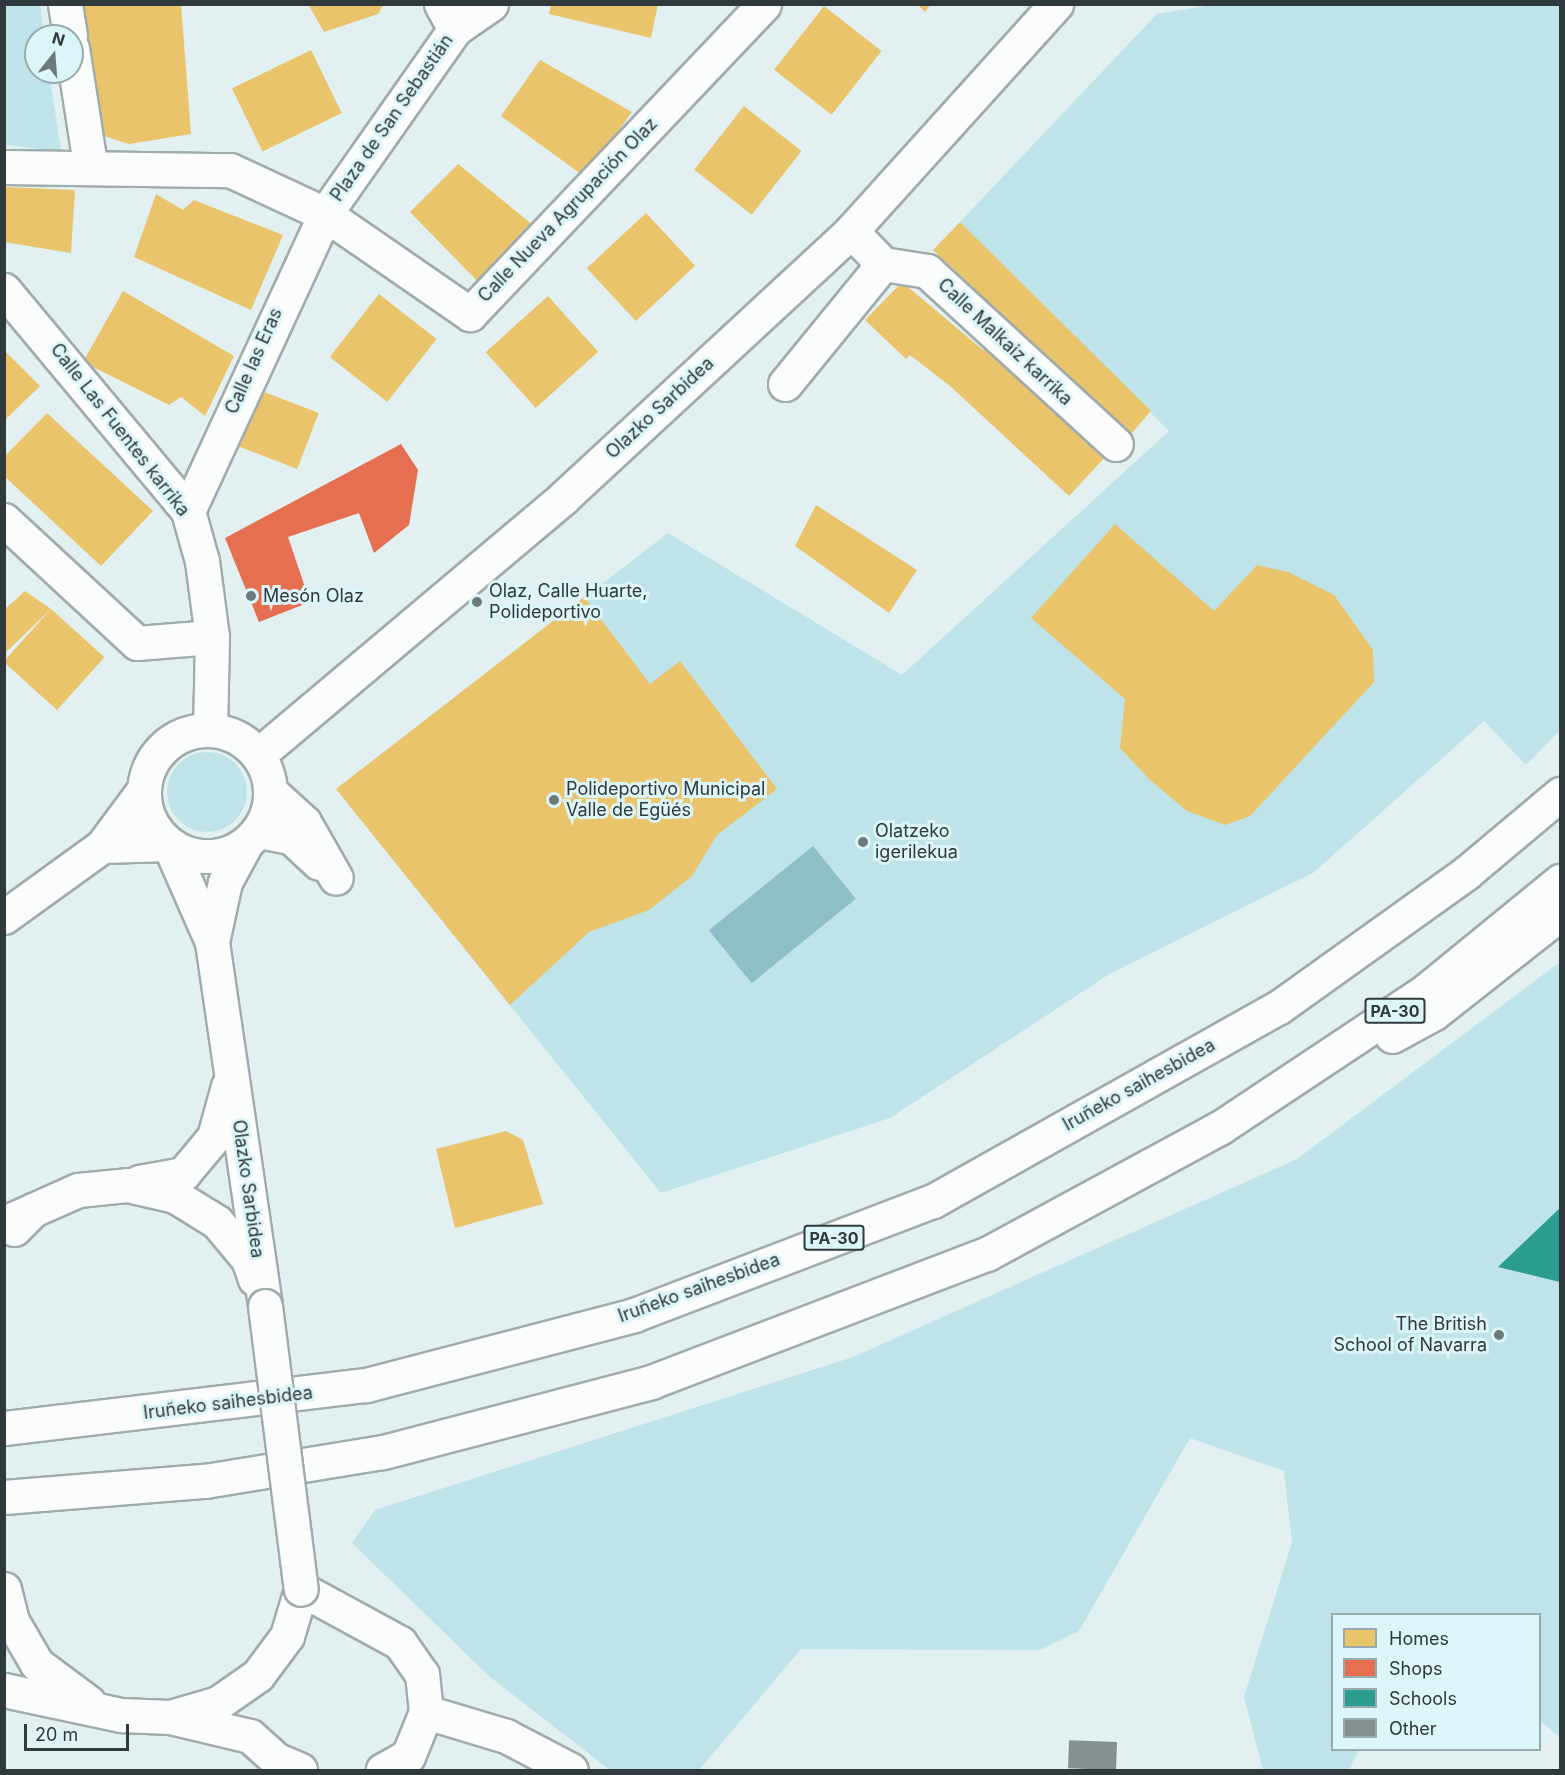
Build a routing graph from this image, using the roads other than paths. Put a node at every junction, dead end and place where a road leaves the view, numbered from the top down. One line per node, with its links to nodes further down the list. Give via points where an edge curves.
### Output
1 (65, 4): 7 (main road)
2 (491, 4): 6 (main road)
3 (764, 4): 12 (main road, Calle Nueva Agrupación Olaz, via 470,314)
4 (1056, 4): 8 (main road, Olazko Sarbidea)
5 (1076, 4): 8 (main road, Olazko Sarbidea)
6 (448, 17): 12 (main road, Plaza de San Sebastián)
7 (68, 24)
8 (1033, 33): 13 (main road, Olazko Sarbidea)
9 (78, 84): 10 (main road)
10 (90, 164): 11 (main road, Plaza de San Sebastián); 12 (main road, Plaza de San Sebastián, via 230,170)
11 (4, 167)
12 (325, 214): 18 (main road, Calle las Eras)
13 (851, 231): 14 (main road); 22 (main road, Olazko Sarbidea, via 563,498)
14 (883, 264): 16 (main road); 17 (main road, Calle Malkaiz karrika, via 927,271)
15 (4, 290): 18 (main road, Calle Las Fuentes karrika)
16 (785, 384)
17 (1116, 444)
18 (188, 511): 20 (main road, Calle Las Fuentes karrika, via 202,561)
19 (4, 520): 20 (main road, via 137,643)
20 (212, 637): 21 (main road, Calle Las Fuentes karrika)
21 (210, 729): 22 (main road, via 244,741); 23 (main road, via 190,732 157,754)
22 (258, 755): 24 (main road)
23 (144, 791): 27 (main road, via 155,830); 28 (main road)
24 (272, 793): 26 (main road); 26 (main road, via 304,822 336,878 291,837)
25 (1560, 794): 40 (main road, Iruñeko saihesbidea / PA-30, via 1466,873 1279,1007 933,1201 634,1315 366,1385)
26 (252, 838): 27 (main road, via 207,857); 32 (main road, Olazko Sarbidea, via 225,882)
27 (169, 844): 28 (main road); 32 (main road, Olazko Sarbidea)
28 (102, 846): 31 (main road)
29 (1560, 881): 34 (main road, PA-30, via 1424,992)
30 (1560, 914): 34 (main road, via 1434,1013)
31 (4, 916)
32 (212, 942): 33 (main road, Olazko Sarbidea)
33 (231, 1073): 35 (main road, Olazko Sarbidea, via 214,1137 183,1174); 38 (main road, Olazko Sarbidea)
34 (1221, 1127): 39 (main road, PA-30, via 987,1254)
35 (127, 1185): 36 (main road, via 78,1190); 38 (main road, via 175,1196 217,1222 248,1259)
36 (19, 1217): 37 (main road)
37 (4, 1238)
38 (265, 1306): 44 (main road, bridge)
39 (631, 1387): 41 (main road, PA-30, via 382,1452 205,1481); 42 (main road, via 463,1447 372,1468 179,1504)
40 (4, 1428)
41 (4, 1497)
42 (4, 1519)
43 (4, 1589): 47 (main road, via 12,1621 37,1664 74,1696)
44 (301, 1589): 46 (main road, via 400,1643 422,1674); 48 (main road, via 287,1636 258,1676 218,1703)
45 (4, 1690): 47 (main road)
46 (426, 1712): 50 (main road, via 408,1756); 51 (main road, via 506,1736)
47 (121, 1715): 48 (main road)
48 (170, 1717): 49 (main road, via 250,1736 278,1760)
49 (300, 1770)
50 (383, 1770)
51 (572, 1770)

